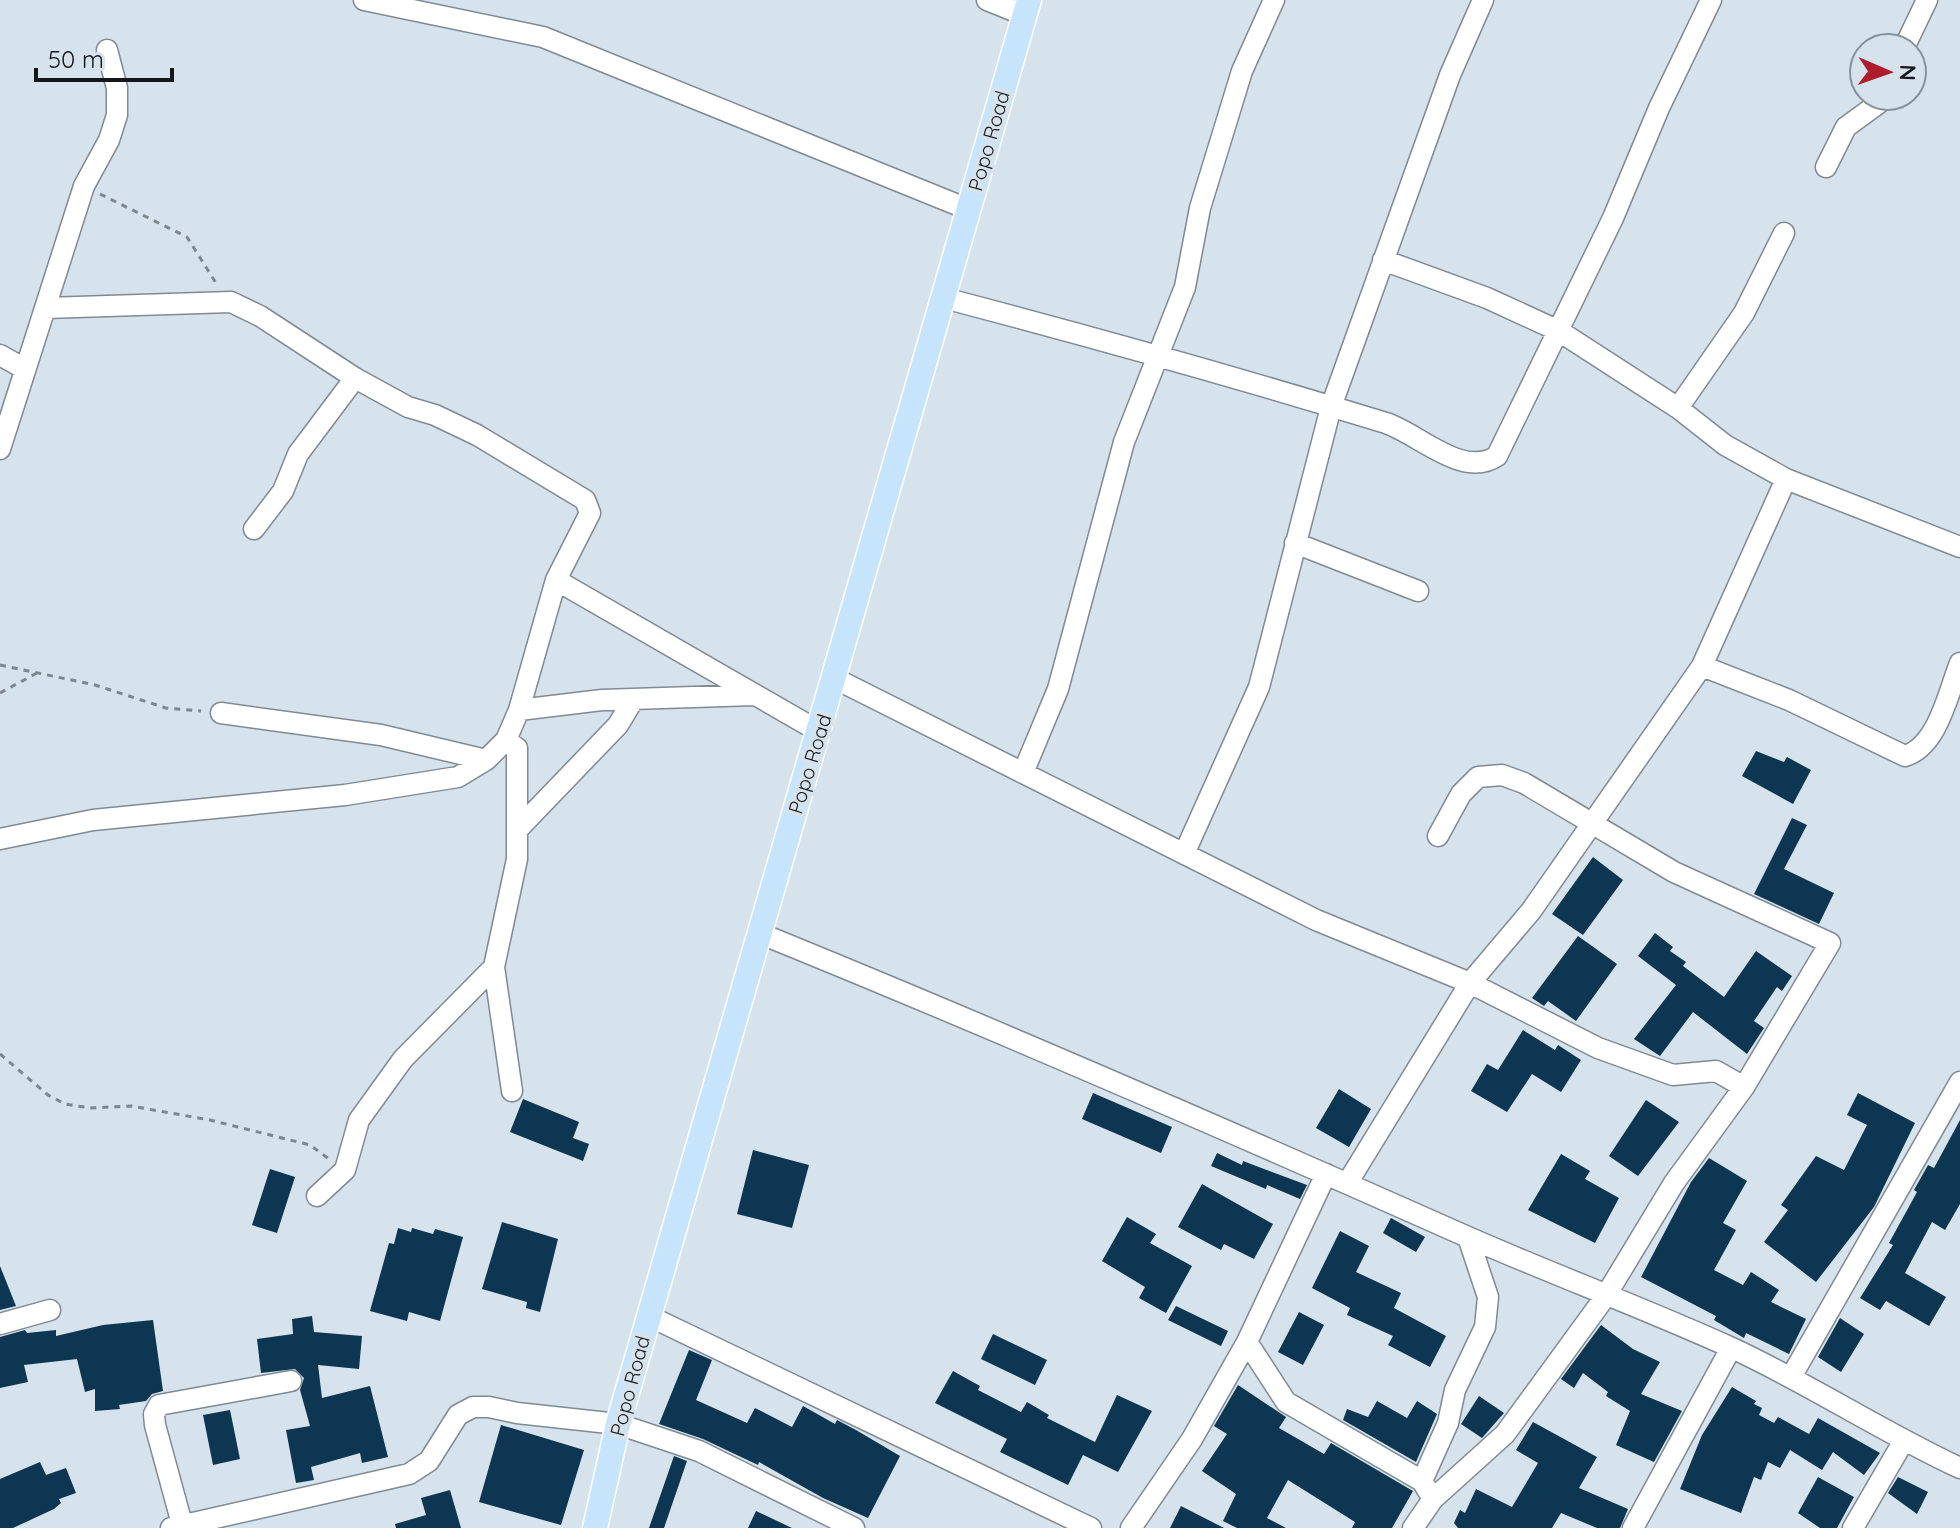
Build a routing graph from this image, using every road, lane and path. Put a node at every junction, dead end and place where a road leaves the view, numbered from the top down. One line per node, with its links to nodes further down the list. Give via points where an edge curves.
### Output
1 (364, 0): 13 (street, via 543,37)
2 (987, 0): 7 (street)
3 (1274, 0): 20 (street, via 1242,71 1200,208 1185,287)
4 (1483, 0): 15 (street)
5 (1711, 0): 19 (street)
6 (1927, 0): 8 (street)
7 (1026, 8): 13 (main road, Popo Road)
8 (1912, 32)
9 (107, 50): 12 (street, via 117,88 117,115)
10 (1867, 112): 11 (street, via 1846,127)
11 (1826, 167)
12 (84, 186): 17 (path, via 187,237); 18 (street)
13 (970, 210): 16 (main road, Popo Road)
14 (1784, 233): 25 (street, via 1744,313)
15 (1383, 260): 19 (street); 24 (street)
16 (944, 298): 20 (street); 37 (main road, Popo Road)
17 (231, 302): 18 (street); 23 (street)
18 (46, 308): 22 (street)
19 (1559, 331): 24 (street, via 1497,456 1486,463 1456,459 1391,425); 25 (street)
20 (1158, 354): 24 (street); 46 (street, via 1124,442 1058,689)
21 (0, 355): 22 (street)
22 (23, 368): 26 (street)
23 (355, 378): 28 (street, via 298,454 283,491); 31 (street, via 477,435 585,500 590,513)
24 (1331, 407): 29 (street)
25 (1678, 408): 27 (street, via 1725,445)
26 (0, 449)
27 (1786, 479): 30 (street); 35 (street)
28 (254, 529)
29 (1295, 543): 32 (street); 51 (street, via 1259,687)
30 (1960, 547)
31 (556, 580): 39 (street); 41 (street)
32 (1418, 591)
33 (1960, 663): 35 (street, via 1929,739 1905,756 1789,700)
34 (0, 665): 36 (path)
35 (1702, 666): 47 (street)
36 (37, 673): 38 (path); 42 (path, via 166,708)
37 (836, 679): 43 (main road, Popo Road); 46 (street)
38 (0, 693)
39 (756, 695): 40 (street); 43 (street)
40 (633, 700): 41 (street); 48 (street, via 618,725)
41 (519, 710): 44 (street)
42 (221, 713): 45 (street, via 381,735)
43 (820, 732): 52 (main road, Popo Road)
44 (506, 740): 45 (street); 48 (street, via 517,748)
45 (486, 760): 50 (street, via 458,777 345,795 93,820)
46 (1023, 773): 51 (street)
47 (1592, 822): 49 (street, via 1524,783 1502,775 1478,777 1461,794); 54 (street, via 1531,911); 57 (street, via 1674,872 1830,943)
48 (519, 828): 53 (street)
49 (1438, 836)
50 (0, 839)
51 (1184, 854): 54 (street, via 1316,920)
52 (759, 933): 60 (street); 66 (main road, Popo Road)
53 (494, 967): 58 (street); 59 (street, via 403,1059 359,1120)
54 (1470, 983): 57 (street, via 1636,1063 1673,1075 1716,1071); 61 (street)
55 (0, 1054): 59 (path, via 65,1104 131,1106 274,1134 310,1145)
56 (1960, 1082): 70 (street)
57 (1744, 1087): 64 (street, via 1674,1183)
58 (512, 1091)
59 (345, 1170): 62 (street)
60 (1326, 1174): 61 (street); 68 (street)
61 (1348, 1182): 63 (street)
62 (317, 1196)
63 (1468, 1237): 64 (street); 75 (street, via 1488,1297 1485,1327)
64 (1605, 1297): 69 (street); 76 (street, via 1505,1434)
65 (50, 1310): 67 (street)
66 (649, 1316): 72 (main road, Popo Road); 80 (street)
67 (0, 1324)
68 (1247, 1342): 75 (street, via 1286,1402); 81 (street, via 1192,1439)
69 (1731, 1348): 70 (street); 83 (street)
70 (1791, 1377): 73 (street)
71 (291, 1381): 77 (street, via 159,1405 155,1425)
72 (618, 1424): 77 (street, via 473,1407 458,1415 429,1461 409,1474); 78 (main road, Popo Road); 79 (street, via 699,1451)
73 (1903, 1442): 74 (street); 84 (street)
74 (1960, 1468)
75 (1422, 1481): 76 (street)
76 (1433, 1499): 82 (street)
77 (176, 1526)
78 (595, 1528)
79 (854, 1528)
80 (1091, 1528)
81 (1131, 1528)
82 (1413, 1528)
83 (1633, 1528)
84 (1853, 1528)

